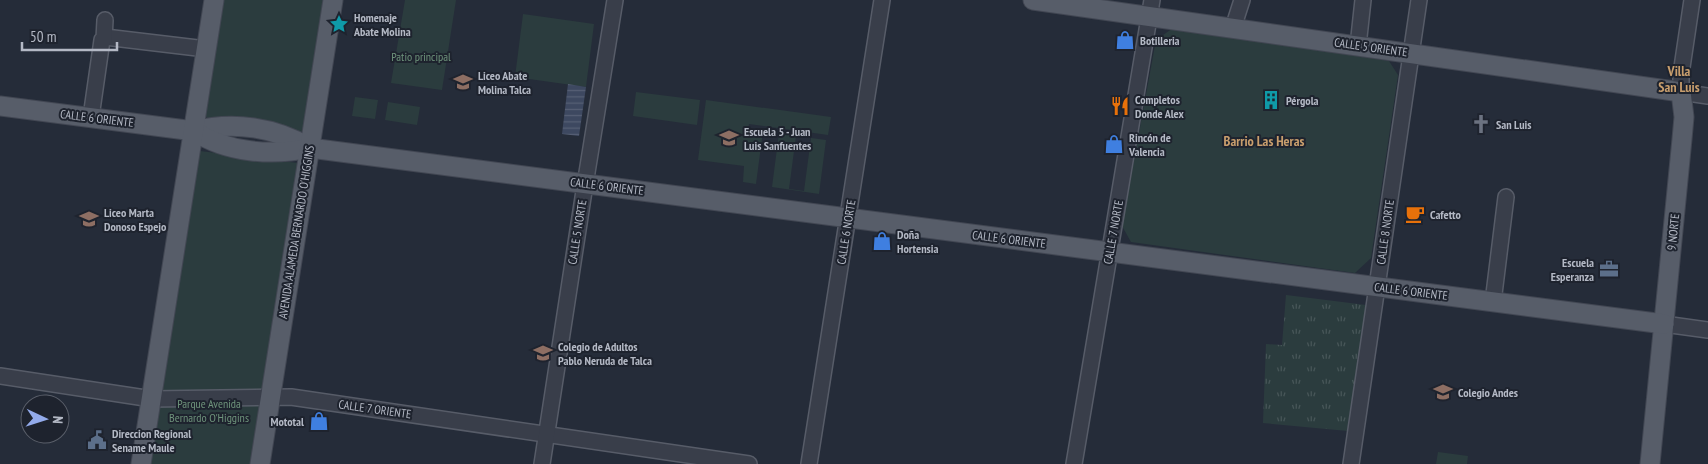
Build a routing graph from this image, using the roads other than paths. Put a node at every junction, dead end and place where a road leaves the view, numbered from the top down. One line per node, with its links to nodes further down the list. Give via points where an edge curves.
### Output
1 (214, 0): 15 (main road)
2 (333, 0): 22 (main road, AVENIDA ALAMEDA BERNARDO O'HIGGINS)
3 (615, 0): 23 (street, CALLE 5 NORTE)
4 (882, 0): 25 (street, CALLE 6 NORTE)
5 (1033, 0): 10 (main road, CALLE 5 ORIENTE)
6 (1242, 0): 12 (street)
7 (1363, 0): 14 (street)
8 (1419, 0): 16 (street, CALLE 8 NORTE)
9 (1692, 0): 17 (street, 9 NORTE, via 1681,74)
10 (1151, 8): 12 (main road, CALLE 5 ORIENTE); 26 (street, CALLE 7 NORTE)
11 (105, 20): 13 (street)
12 (1234, 28): 14 (main road, CALLE 5 ORIENTE)
13 (104, 39): 15 (street); 20 (street)
14 (1358, 46): 16 (main road, CALLE 5 ORIENTE)
15 (206, 48): 21 (main road)
16 (1411, 53): 17 (main road, CALLE 5 ORIENTE); 27 (street, CALLE 8 NORTE)
17 (1682, 92): 18 (street, CALLE 5 ORIENTE); 29 (main road, 9 NORTE, via 1684,117)
18 (1708, 96)
19 (0, 106): 20 (main road, CALLE 6 ORIENTE)
20 (91, 118): 21 (main road, CALLE 6 ORIENTE)
21 (194, 131): 22 (main road, CALLE 6 ORIENTE, via 250,127 272,131); 33 (main road)
22 (310, 148): 23 (main road, CALLE 6 ORIENTE); 32 (main road, AVENIDA ALAMEDA BERNARDO O'HIGGINS)
23 (585, 184): 25 (main road, CALLE 6 ORIENTE); 34 (street, CALLE 5 NORTE)
24 (1506, 197): 28 (street)
25 (848, 218): 26 (main road, CALLE 6 ORIENTE); 39 (street, CALLE 6 NORTE)
26 (1110, 252): 27 (main road, CALLE 6 ORIENTE); 40 (street, CALLE 7 NORTE)
27 (1378, 287): 28 (main road, CALLE 6 ORIENTE); 41 (street, CALLE 8 NORTE)
28 (1493, 302): 29 (main road, CALLE 6 ORIENTE)
29 (1664, 324): 30 (street, CALLE 6 ORIENTE); 42 (main road, 9 NORTE)
30 (1708, 330)
31 (0, 376): 33 (street, CALLE 7 ORIENTE)
32 (270, 397): 33 (street, CALLE 7 ORIENTE); 34 (street, CALLE 7 ORIENTE, via 290,397); 36 (main road, AVENIDA ALAMEDA BERNARDO O'HIGGINS)
33 (152, 399): 35 (main road)
34 (546, 435): 37 (street, CALLE 5 NORTE); 38 (street, CALLE 7 ORIENTE)
35 (142, 464)
36 (260, 464)
37 (542, 464)
38 (749, 464)
39 (809, 464)
40 (1074, 464)
41 (1351, 464)
42 (1650, 464)

